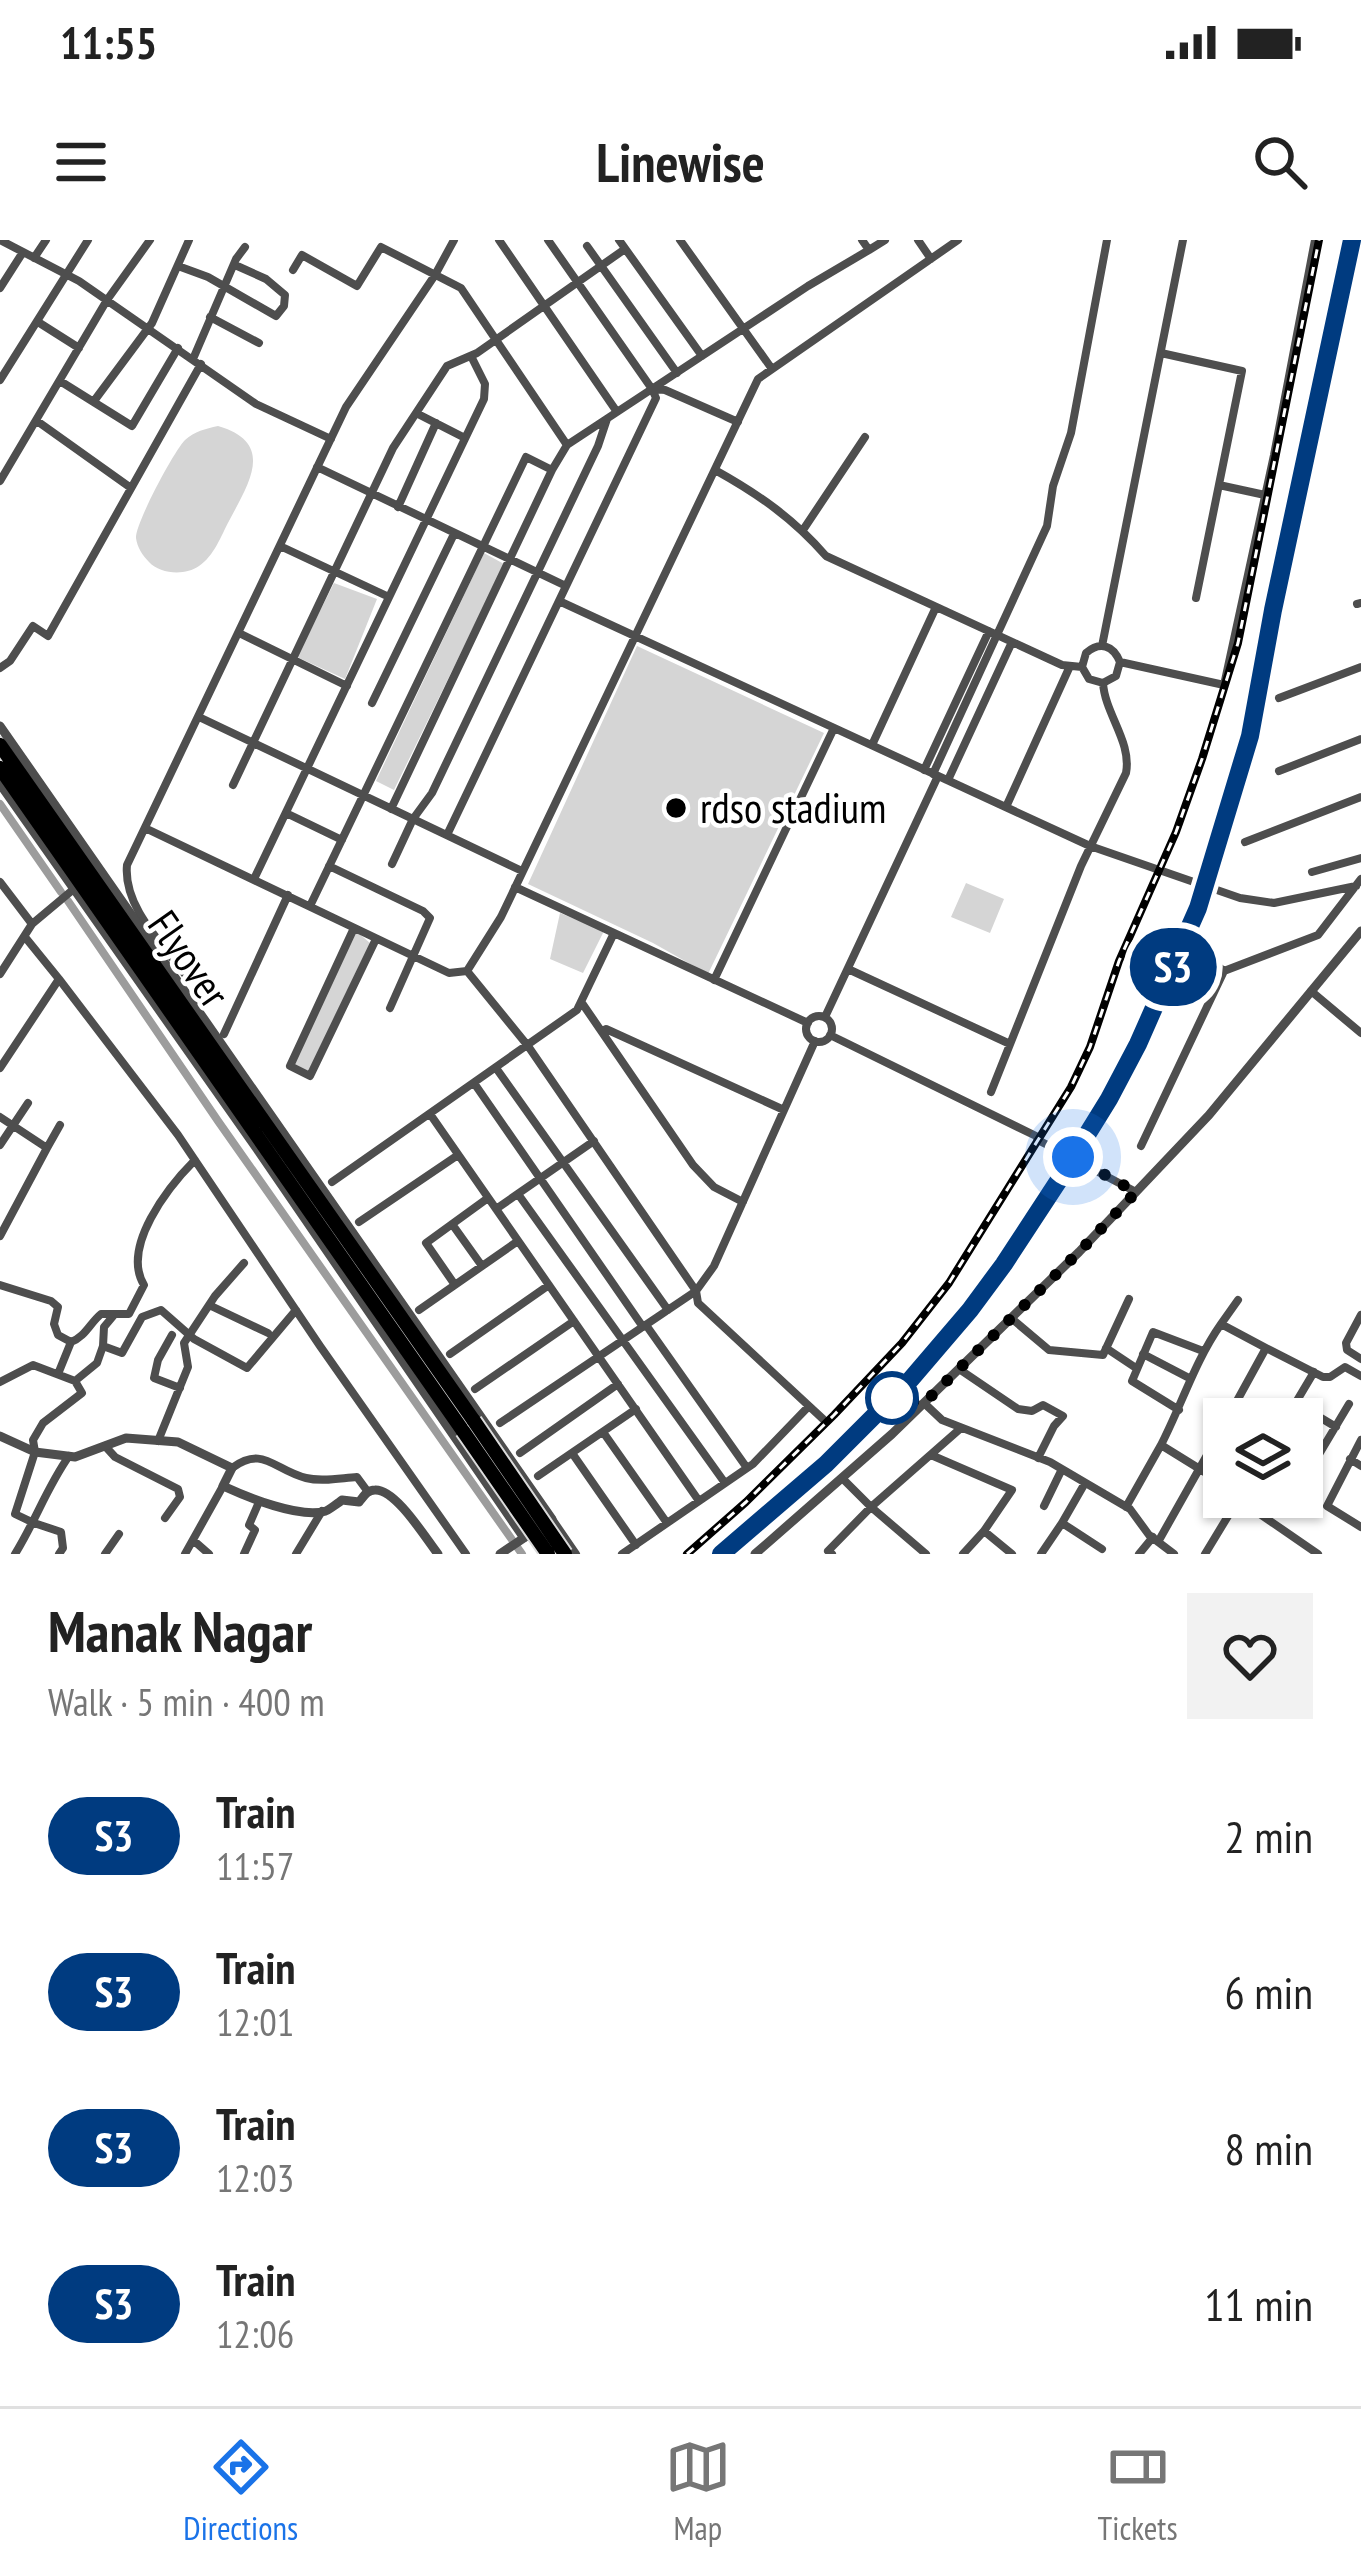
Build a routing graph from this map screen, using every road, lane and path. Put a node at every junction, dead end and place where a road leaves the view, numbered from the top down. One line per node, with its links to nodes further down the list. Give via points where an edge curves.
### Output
1 (0, 240): 21 (street)
2 (46, 240): 22 (street)
3 (88, 240): 28 (street)
4 (150, 240): 33 (street)
5 (190, 240): 25 (street)
6 (454, 240): 29 (street)
7 (499, 240): 34 (street)
8 (548, 240): 30 (street)
9 (680, 240): 38 (street)
10 (862, 240): 20 (street)
11 (885, 240): 20 (street)
12 (918, 240): 23 (street)
13 (958, 240): 23 (street)
14 (1107, 240): 86 (street, via 1047,526)
15 (1183, 240): 43 (street)
16 (1315, 240): 70 (street)
17 (622, 244): 26 (street); 45 (street)
18 (587, 245): 26 (street)
19 (245, 247): 24 (street)
20 (869, 250): 38 (street)
21 (23, 252): 22 (street); 32 (street)
22 (34, 258): 28 (street)
23 (931, 259): 47 (street)
24 (235, 265): 31 (street); 31 (street, via 276,287 284,306 276,316)
25 (178, 266): 31 (street); 37 (street)
26 (601, 266): 30 (street); 48 (street)
27 (293, 270): 29 (street, via 302,255 357,286 381,247)
28 (68, 275): 33 (street); 36 (street)
29 (435, 275): 39 (street, via 461,288); 61 (street)
30 (578, 282): 34 (street); 51 (street)
31 (223, 287): 35 (street)
32 (0, 288)
33 (107, 300): 37 (street); 41 (street)
34 (544, 306): 39 (street); 53 (street)
35 (210, 317): 40 (street); 46 (street)
36 (38, 322): 41 (street); 49 (street)
37 (147, 327): 42 (street); 52 (street)
38 (742, 329): 45 (street); 47 (street)
39 (495, 340): 44 (street); 62 (street)
40 (259, 343)
41 (79, 348): 50 (street)
42 (178, 348): 46 (street); 52 (street, via 132,426)
43 (1161, 353): 67 (street, via 1242,371); 89 (street)
44 (470, 356): 54 (street, via 447,366); 60 (street, via 485,384)
45 (702, 356): 48 (street)
46 (197, 362): 61 (street, via 256,404); 68 (street)
47 (772, 370): 57 (street, via 758,379)
48 (676, 373): 51 (street)
49 (0, 380)
50 (60, 381): 52 (street); 56 (street)
51 (652, 389): 53 (street); 57 (street); 80 (street, via 656,398)
52 (94, 401)
53 (617, 412): 55 (street)
54 (416, 413): 58 (street); 69 (street)
55 (607, 419): 62 (street); 79 (street)
56 (37, 422): 66 (street); 68 (street)
57 (738, 422): 65 (street)
58 (436, 423): 60 (street); 71 (street)
59 (865, 437): 73 (street)
60 (465, 438): 72 (street)
61 (331, 439): 63 (street)
62 (567, 445): 64 (street)
63 (317, 467): 69 (street); 75 (street)
64 (553, 470): 76 (street, via 526,457); 77 (street)
65 (715, 470): 73 (street); 87 (street)
66 (0, 481)
67 (1219, 485): 70 (street); 82 (street)
68 (131, 488): 95 (street, via 48,636 33,626)
69 (372, 494): 71 (street); 78 (street)
70 (1265, 495): 91 (street, via 1224,685)
71 (398, 507): 72 (street)
72 (426, 520): 74 (street); 81 (street)
73 (803, 530): 84 (street, via 826,556)
74 (454, 534): 76 (street); 99 (street)
75 (280, 545): 78 (street); 85 (street)
76 (483, 548): 77 (street); 114 (street)
77 (509, 561): 79 (street); 117 (street)
78 (335, 571): 81 (street); 90 (street)
79 (537, 573): 80 (street); 119 (street)
80 (566, 586): 83 (street)
81 (389, 597): 97 (street)
82 (1196, 598)
83 (559, 601): 87 (street); 121 (street)
84 (936, 607): 86 (street); 106 (street)
85 (239, 633): 90 (street); 100 (street)
86 (994, 633): 88 (street); 110 (street)
87 (636, 636): 102 (street); 128 (street)
88 (1012, 642): 92 (street); 110 (street)
89 (1102, 646): 91 (street); 93 (street, via 1086,653)
90 (293, 659): 97 (street); 104 (street)
91 (1120, 662): 96 (street)
92 (1070, 666): 93 (street); 116 (street)
93 (1082, 667): 96 (street)
94 (1361, 667): 98 (street)
95 (0, 668)
96 (1103, 683): 124 (street, via 1129,759)
97 (347, 686): 108 (street)
98 (1279, 698)
99 (372, 703)
100 (199, 717): 104 (street); 120 (street)
101 (0, 726): 188 (street)
102 (834, 728): 106 (street); 151 (street)
103 (1361, 739): 109 (street)
104 (253, 743): 108 (street); 112 (street)
105 (0, 745): 188 (highway, Flyover)
106 (872, 746): 110 (street)
107 (0, 769): 113 (highway)
108 (307, 769): 114 (street); 118 (street)
109 (1279, 771)
110 (936, 775): 116 (street); 145 (street)
111 (0, 784): 113 (street)
112 (233, 785)
113 (14, 795): 134 (street); 188 (highway)
114 (364, 796): 117 (street); 122 (street)
115 (1361, 797): 123 (street)
116 (1006, 807): 124 (street)
117 (391, 808): 119 (street)
118 (286, 813): 122 (street); 130 (street)
119 (413, 819): 121 (street); 126 (street)
120 (146, 828): 130 (street); 149 (street, via 126,882)
121 (447, 835): 128 (street)
122 (342, 840): 127 (street)
123 (1244, 842)
124 (1090, 846): 132 (street, via 1274,903); 162 (street)
125 (1361, 858): 129 (street)
126 (392, 864)
127 (329, 866): 136 (street); 143 (street, via 430,918)
128 (523, 872): 133 (street)
129 (1312, 872)
130 (254, 879): 135 (street)
131 (0, 882): 137 (street)
132 (1359, 882): 147 (street, via 1318,934)
133 (515, 887): 140 (street); 146 (street)
134 (75, 888): 137 (street); 188 (street)
135 (288, 896): 136 (street); 159 (street)
136 (310, 906): 138 (street)
137 (32, 924): 141 (street)
138 (354, 928): 142 (street); 142 (street, via 290,1066 310,1076)
139 (1361, 931): 152 (street)
140 (614, 933): 151 (street); 153 (street)
141 (25, 937): 148 (street); 150 (street)
142 (376, 939): 143 (street)
143 (412, 956): 146 (street, via 448,973); 154 (street)
144 (1204, 956): 147 (street)
145 (848, 969): 155 (street); 162 (street)
146 (467, 971): 163 (street)
147 (1224, 971): 176 (street)
148 (0, 974)
149 (187, 977)
150 (59, 979): 164 (street); 179 (street)
151 (715, 980): 156 (street)
152 (1311, 991): 158 (street); 183 (street)
153 (582, 1003): 157 (street); 163 (street)
154 (390, 1008)
155 (825, 1017): 156 (street); 160 (street)
156 (808, 1023): 161 (street)
157 (602, 1032): 169 (street); 186 (street, via 693,1165)
158 (1361, 1033)
159 (224, 1034)
160 (830, 1035): 161 (street); 183 (street)
161 (815, 1041): 169 (street)
162 (1010, 1044): 167 (street)
163 (528, 1046): 165 (street); 174 (street)
164 (0, 1068)
165 (496, 1068): 166 (street); 180 (street)
166 (474, 1083): 170 (street); 181 (street)
167 (991, 1092)
168 (28, 1103): 172 (street)
169 (784, 1110): 186 (street)
170 (430, 1114): 178 (street); 182 (street)
171 (0, 1117): 172 (street)
172 (13, 1125): 175 (street); 177 (street)
173 (60, 1125): 177 (street)
174 (594, 1142): 180 (street); 198 (street)
175 (0, 1145)
176 (1141, 1146)
177 (47, 1148): 191 (street)
178 (458, 1155): 185 (street); 189 (street)
179 (195, 1160): 202 (street); 205 (street, via 146,1227 136,1252 144,1286 129,1314)
180 (562, 1163): 181 (street); 204 (street)
181 (540, 1178): 184 (street); 210 (street)
182 (332, 1182)
183 (1136, 1192): 207 (street)
184 (518, 1194): 187 (street); 214 (street)
185 (488, 1198): 187 (street); 190 (street)
186 (743, 1202): 198 (street)
187 (496, 1209): 192 (street)
188 (320, 1215): 245 (highway); 284 (street); 291 (street)
189 (359, 1222)
190 (452, 1224): 194 (street); 197 (street, via 426,1243)
191 (0, 1236)
192 (518, 1240): 194 (street); 196 (street)
193 (244, 1263): 201 (street)
194 (482, 1266): 197 (street)
195 (0, 1285): 215 (street, via 51,1301 58,1335)
196 (550, 1285): 208 (street); 220 (street)
197 (454, 1286): 203 (street)
198 (696, 1291): 204 (street); 239 (street, via 698,1303)
199 (1129, 1299): 217 (street)
200 (1238, 1300): 209 (street)
201 (209, 1305): 211 (street); 212 (street)
202 (296, 1310): 212 (street, via 248,1368); 307 (street)
203 (419, 1310)
204 (668, 1310): 210 (street)
205 (116, 1313): 215 (street, via 100,1313); 216 (street, via 104,1327)
206 (1361, 1316): 223 (street, via 1346,1343)
207 (1011, 1318): 217 (street, via 1049,1351 1102,1355); 225 (street)
208 (574, 1321): 222 (street); 234 (street)
209 (1221, 1324): 218 (street); 219 (street)
210 (645, 1326): 214 (street); 265 (street)
211 (268, 1333)
212 (190, 1334): 216 (street, via 160,1310 142,1318 122,1353); 233 (street)
213 (172, 1335): 233 (street, via 154,1378)
214 (622, 1341): 222 (street); 271 (street)
215 (71, 1342): 227 (street)
216 (103, 1346): 230 (street)
217 (1106, 1348): 224 (street)
218 (1266, 1348): 226 (street); 235 (street)
219 (1203, 1351): 221 (street, via 1153,1333); 229 (street)
220 (450, 1354)
221 (1142, 1354): 224 (street); 229 (street)
222 (599, 1357): 232 (street); 244 (street)
223 (1361, 1359)
224 (1136, 1368): 241 (street, via 1132,1381)
225 (959, 1369): 237 (street); 260 (street, via 1018,1409 1043,1405 1064,1415)
226 (1314, 1372): 228 (street, via 1330,1378 1345,1367); 236 (street)
227 (58, 1374): 230 (street); 231 (street, via 33,1365)
228 (1361, 1376)
229 (1191, 1379): 241 (street)
230 (75, 1381): 255 (street, via 82,1393 43,1423)
231 (0, 1382)
232 (618, 1384): 240 (street); 256 (street)
233 (180, 1388): 251 (street)
234 (475, 1389)
235 (1239, 1398)
236 (1299, 1398)
237 (924, 1403): 247 (street); 270 (street)
238 (1349, 1404): 246 (street)
239 (809, 1406): 242 (street); 265 (street)
240 (636, 1409): 248 (street); 275 (street)
241 (1179, 1410): 252 (street)
242 (824, 1419)
243 (1323, 1419): 246 (street)
244 (500, 1423)
245 (468, 1426): 308 (highway, bridge); 309 (highway, bridge)
246 (1336, 1427): 254 (street)
247 (961, 1428): 258 (street); 260 (street)
248 (603, 1432): 257 (street); 286 (street)
249 (0, 1436): 255 (street)
250 (1361, 1440): 261 (street)
251 (158, 1441): 253 (street); 264 (street)
252 (1161, 1445): 267 (street); 279 (street)
253 (105, 1446): 259 (street); 281 (street, via 178,1489)
254 (1323, 1448)
255 (34, 1452): 259 (street); 285 (street, via 15,1514)
256 (520, 1453)
257 (572, 1453): 269 (street); 294 (street)
258 (931, 1455): 278 (street); 289 (street, via 1012,1490)
259 (69, 1456): 285 (street)
260 (1038, 1458): 266 (street)
261 (1350, 1459): 263 (street); 288 (street, via 1327,1506)
262 (1203, 1464): 267 (street)
263 (1361, 1466)
264 (232, 1468): 273 (street); 274 (street, via 257,1457 311,1479 357,1477)
265 (747, 1468): 271 (street)
266 (1062, 1469): 272 (street); 277 (street)
267 (1200, 1469): 268 (street); 293 (street)
268 (1203, 1471)
269 (538, 1476)
270 (842, 1478): 278 (street); 312 (street)
271 (725, 1483): 275 (street)
272 (1084, 1483): 279 (street); 287 (street)
273 (223, 1486): 276 (street); 292 (street)
274 (368, 1492): 280 (street); 306 (street, via 390,1495)
275 (699, 1501): 286 (street)
276 (259, 1502): 280 (street); 304 (street)
277 (1044, 1506)
278 (871, 1507): 297 (street); 313 (street)
279 (1126, 1507): 293 (street)
280 (322, 1511): 305 (street)
281 (166, 1518)
282 (1227, 1518): 319 (street)
283 (1266, 1518): 298 (street)
284 (552, 1519): 291 (street); 310 (street)
285 (34, 1523): 299 (street); 300 (street, via 61,1532)
286 (667, 1523): 294 (street)
287 (1063, 1523): 295 (street); 316 (street)
288 (1361, 1527)
289 (984, 1531): 314 (street); 315 (street)
290 (119, 1534): 301 (street)
291 (522, 1539): 296 (street)
292 (193, 1540): 302 (street); 303 (street)
293 (1155, 1540): 317 (street); 318 (street)
294 (636, 1545): 311 (street)
295 (1102, 1549)
296 (504, 1551)
297 (828, 1553)
298 (1312, 1553)
299 (15, 1554)
300 (59, 1554)
301 (105, 1554)
302 (185, 1554)
303 (209, 1554)
304 (244, 1554)
305 (296, 1554)
306 (439, 1554)
307 (466, 1554)
308 (548, 1554)
309 (566, 1554)
310 (576, 1554)
311 (622, 1554)
312 (755, 1554)
313 (926, 1554)
314 (963, 1554)
315 (1012, 1554)
316 (1041, 1554)
317 (1139, 1554)
318 (1174, 1554)
319 (1205, 1554)

